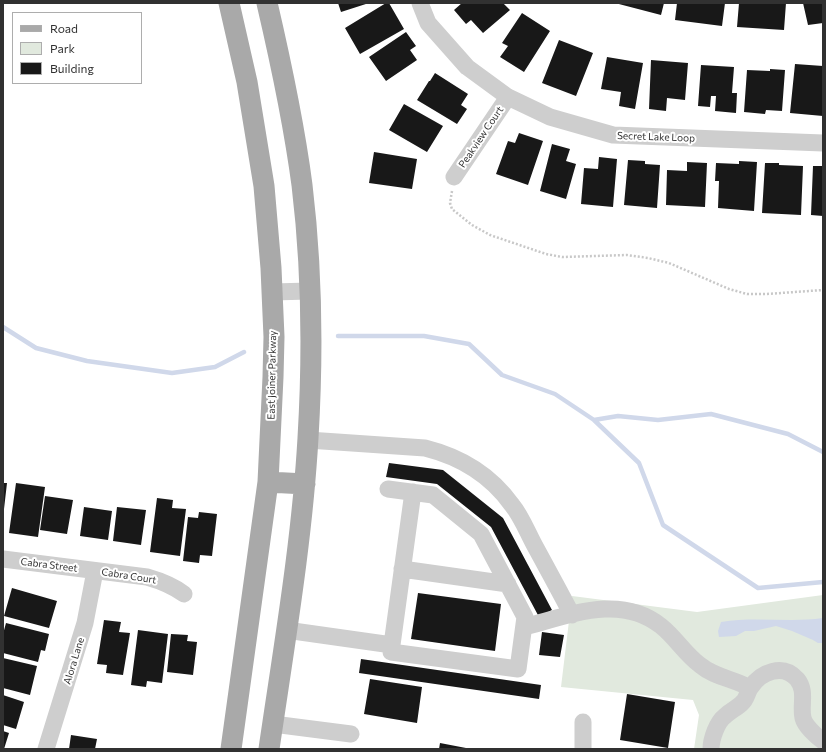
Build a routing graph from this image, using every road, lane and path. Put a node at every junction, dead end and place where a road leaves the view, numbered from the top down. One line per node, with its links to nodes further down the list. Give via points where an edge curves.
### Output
1 (229, 3): 9 (main road, East Joiner Parkway, via 260,156 268,221)
2 (267, 3): 8 (main road, via 284,76 302,184)
3 (420, 3): 4 (street, Secret Lake Loop, via 428,23 468,67)
4 (508, 97): 5 (street, Secret Lake Loop, via 550,117 613,135); 6 (street, Peakview Court)
5 (823, 143)
6 (454, 177): 7 (path, via 450,203 452,209 490,235 527,249 562,257 626,254 648,258 669,263 729,289 747,294)
7 (823, 290)
8 (310, 291): 9 (street); 10 (main road)
9 (272, 292): 11 (main road, East Joiner Parkway, via 274,377)
10 (308, 440): 12 (main road); 20 (street, via 425,448 460,459 477,469 513,505)
11 (268, 482): 12 (main road); 30 (main road, East Joiner Parkway)
12 (305, 484): 22 (main road)
13 (388, 489): 14 (street)
14 (413, 492): 16 (street); 18 (street, via 432,495 481,534)
15 (3, 559): 17 (street, Cabra Street)
16 (402, 569): 18 (street); 23 (street)
17 (95, 571): 19 (street, Cabra Court, via 147,577 173,586); 29 (street, Alora Lane, via 85,623)
18 (508, 584): 21 (street, via 525,617)
19 (184, 594)
20 (572, 615): 21 (street); 24 (street, via 606,608 636,612 648,617 671,634 700,666)
21 (524, 628): 23 (street, via 518,669 391,652)
22 (286, 630): 23 (street); 26 (main road)
23 (392, 645)
24 (750, 688): 28 (street, via 767,672 780,670 791,674 798,680 802,689 803,719); 33 (street, via 744,703 724,716 717,726)
25 (583, 722): 32 (street)
26 (273, 724): 27 (street); 31 (main road)
27 (350, 734)
28 (823, 741)
29 (46, 749)
30 (231, 749)
31 (269, 749)
32 (583, 749)
33 (711, 749)

